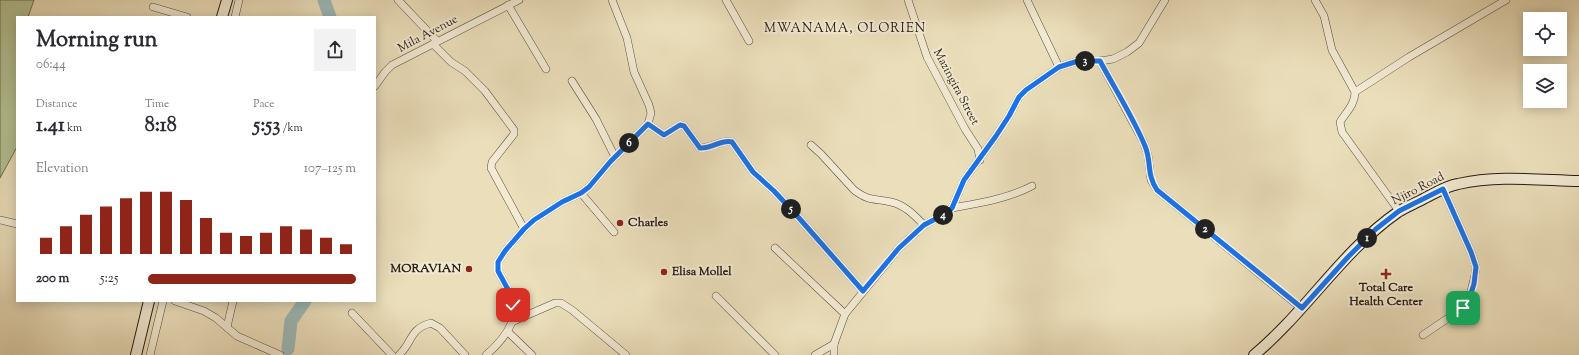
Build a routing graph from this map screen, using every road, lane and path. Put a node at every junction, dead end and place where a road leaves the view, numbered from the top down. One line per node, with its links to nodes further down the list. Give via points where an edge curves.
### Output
1 (227, 0): 15 (street)
2 (239, 0): 16 (street)
3 (398, 0): 18 (street)
4 (519, 0): 12 (street, Mila Avenue)
5 (612, 0): 25 (street, via 627,38 634,72 650,105)
6 (726, 0): 17 (street)
7 (908, 0): 28 (street, Mazingira Street, via 927,58 978,149)
8 (1027, 0): 20 (street)
9 (1164, 0): 19 (street, via 1138,43 1113,59)
10 (1315, 0): 24 (street, via 1324,16 1332,50)
11 (1506, 0): 24 (street)
12 (508, 5): 18 (street, Mila Avenue); 21 (street)
13 (153, 7): 14 (street)
14 (184, 16)
15 (222, 16)
16 (235, 16)
17 (749, 41)
18 (435, 42): 23 (street, Mila Avenue, via 392,65); 38 (street, via 451,62 465,71 485,92 514,130 514,134 492,162 491,168)
19 (1100, 61): 20 (street, via 1078,61); 47 (street, via 1143,141 1148,155 1151,180 1157,190)
20 (1059, 67): 28 (street, via 1019,97)
21 (546, 69)
22 (572, 81): 27 (street, via 596,118)
23 (376, 84)
24 (1355, 92): 34 (street, via 1352,106 1340,122 1342,132)
25 (648, 124): 27 (street); 41 (street, via 664,135 680,125 684,126 700,148 732,142 753,172 799,218)
26 (811, 145): 37 (street, via 860,195 903,206)
27 (615, 157): 32 (street, via 597,179)
28 (980, 160): 33 (street, via 964,180)
29 (1579, 181): 31 (street, Njiro Road, via 1504,178 1478,180)
30 (1032, 186): 33 (street, via 1002,198)
31 (1443, 189): 34 (street, Njiro Road); 53 (street, via 1476,267 1474,284 1468,302 1463,308)
32 (581, 193): 38 (street, via 562,202); 39 (street)
33 (952, 208): 37 (street)
34 (1399, 211): 47 (street, Njiro Road, via 1353,251)
35 (0, 220): 36 (street)
36 (16, 224)
37 (924, 225): 41 (street, via 899,248)
38 (524, 229): 50 (street, via 498,262 498,271 511,295)
39 (614, 232)
40 (775, 248): 49 (street)
41 (863, 291): 49 (street)
42 (716, 296): 64 (street)
43 (149, 302): 55 (street)
44 (163, 302): 56 (street)
45 (178, 302): 51 (street, via 204,311)
46 (233, 302): 51 (street)
47 (1302, 308): 67 (street, Njiro Road)
48 (352, 313): 58 (street)
49 (845, 314): 54 (street)
50 (516, 320): 52 (street, via 512,322); 63 (street, via 555,303 561,303)
51 (227, 327): 57 (street, via 237,336)
52 (508, 332): 61 (street, via 498,346); 62 (street)
53 (1422, 335)
54 (834, 344): 65 (street); 66 (street)
55 (136, 355)
56 (150, 355)
57 (280, 355)
58 (392, 355)
59 (399, 355): 60 (street, via 418,328 430,323 440,328)
60 (465, 355)
61 (486, 355)
62 (532, 355)
63 (626, 355)
64 (775, 355)
65 (815, 355)
66 (834, 355)
67 (1254, 355)

